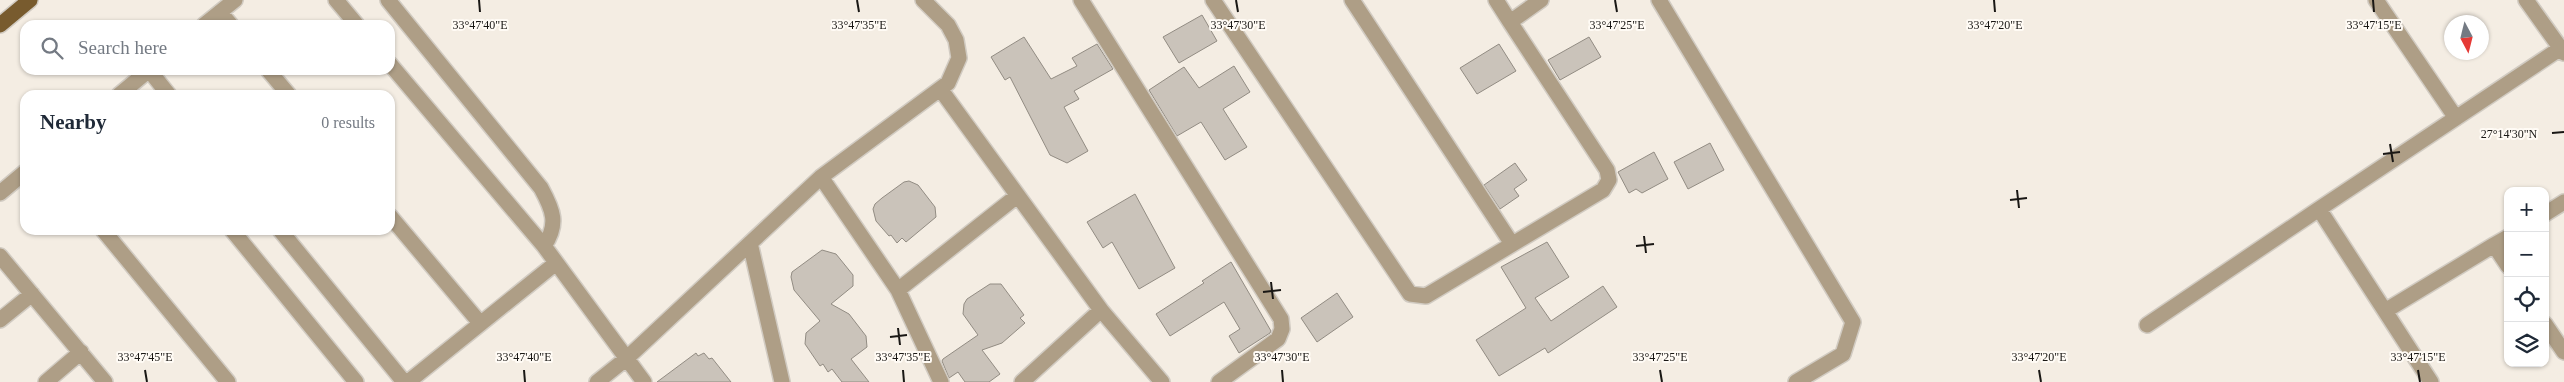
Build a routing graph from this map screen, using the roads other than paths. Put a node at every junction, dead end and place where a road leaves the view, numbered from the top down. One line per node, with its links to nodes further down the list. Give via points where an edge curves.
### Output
1 (30, 0): 19 (main road)
2 (235, 0): 14 (street)
3 (336, 0): 17 (street)
4 (388, 0): 45 (street, via 540,188 554,227)
5 (924, 0): 28 (street, via 948,25 956,40 959,58 955,72)
6 (1081, 0): 72 (street, via 1281,319 1282,330 1278,339)
7 (1213, 0): 43 (street, via 1410,294 1426,296)
8 (1352, 0): 43 (street)
9 (1496, 0): 18 (street)
10 (1541, 0): 18 (street)
11 (1659, 0): 73 (street, via 1853,322 1843,354)
12 (2376, 0): 29 (street)
13 (2526, 0): 20 (street)
14 (220, 12): 15 (street); 16 (street)
15 (210, 20)
16 (227, 20)
17 (353, 20)
18 (1510, 22): 43 (street, via 1607,170 1609,180 1603,190)
19 (0, 25)
20 (2562, 50): 29 (street)
21 (395, 70): 45 (street)
22 (143, 75): 25 (street)
23 (153, 75): 26 (street)
24 (272, 75): 27 (street)
25 (127, 90)
26 (165, 90)
27 (285, 90)
28 (941, 90): 31 (street); 33 (street)
29 (2456, 118): 35 (street)
30 (20, 176): 32 (street)
31 (821, 177): 42 (street); 49 (street)
32 (0, 193)
33 (1017, 196): 49 (street); 51 (street)
34 (2564, 202): 36 (street)
35 (2319, 210): 52 (street); 55 (street)
36 (2549, 211)
37 (395, 222): 54 (street)
38 (107, 235): 62 (street)
39 (236, 235): 63 (street)
40 (284, 235): 64 (street)
41 (2504, 239): 44 (street)
42 (750, 243): 59 (street); 68 (street)
43 (1512, 244)
44 (2494, 245): 47 (street); 52 (street)
45 (544, 246): 48 (street)
46 (0, 256): 50 (street)
47 (2504, 260)
48 (556, 263): 54 (street); 59 (street)
49 (898, 290): 69 (street)
50 (32, 294): 53 (street); 57 (street)
51 (1101, 310): 70 (street); 71 (street)
52 (2385, 311): 74 (street)
53 (0, 320)
54 (480, 323): 65 (street)
55 (2147, 325)
56 (2549, 330): 58 (street)
57 (81, 352): 60 (street); 61 (street)
58 (2564, 352)
59 (626, 358): 66 (street); 67 (street)
60 (46, 382)
61 (106, 382)
62 (228, 382)
63 (356, 382)
64 (404, 382)
65 (408, 382)
66 (597, 382)
67 (644, 382)
68 (782, 382)
69 (941, 382)
70 (1022, 382)
71 (1162, 382)
72 (1219, 382)
73 (1796, 382)
74 (2431, 382)

